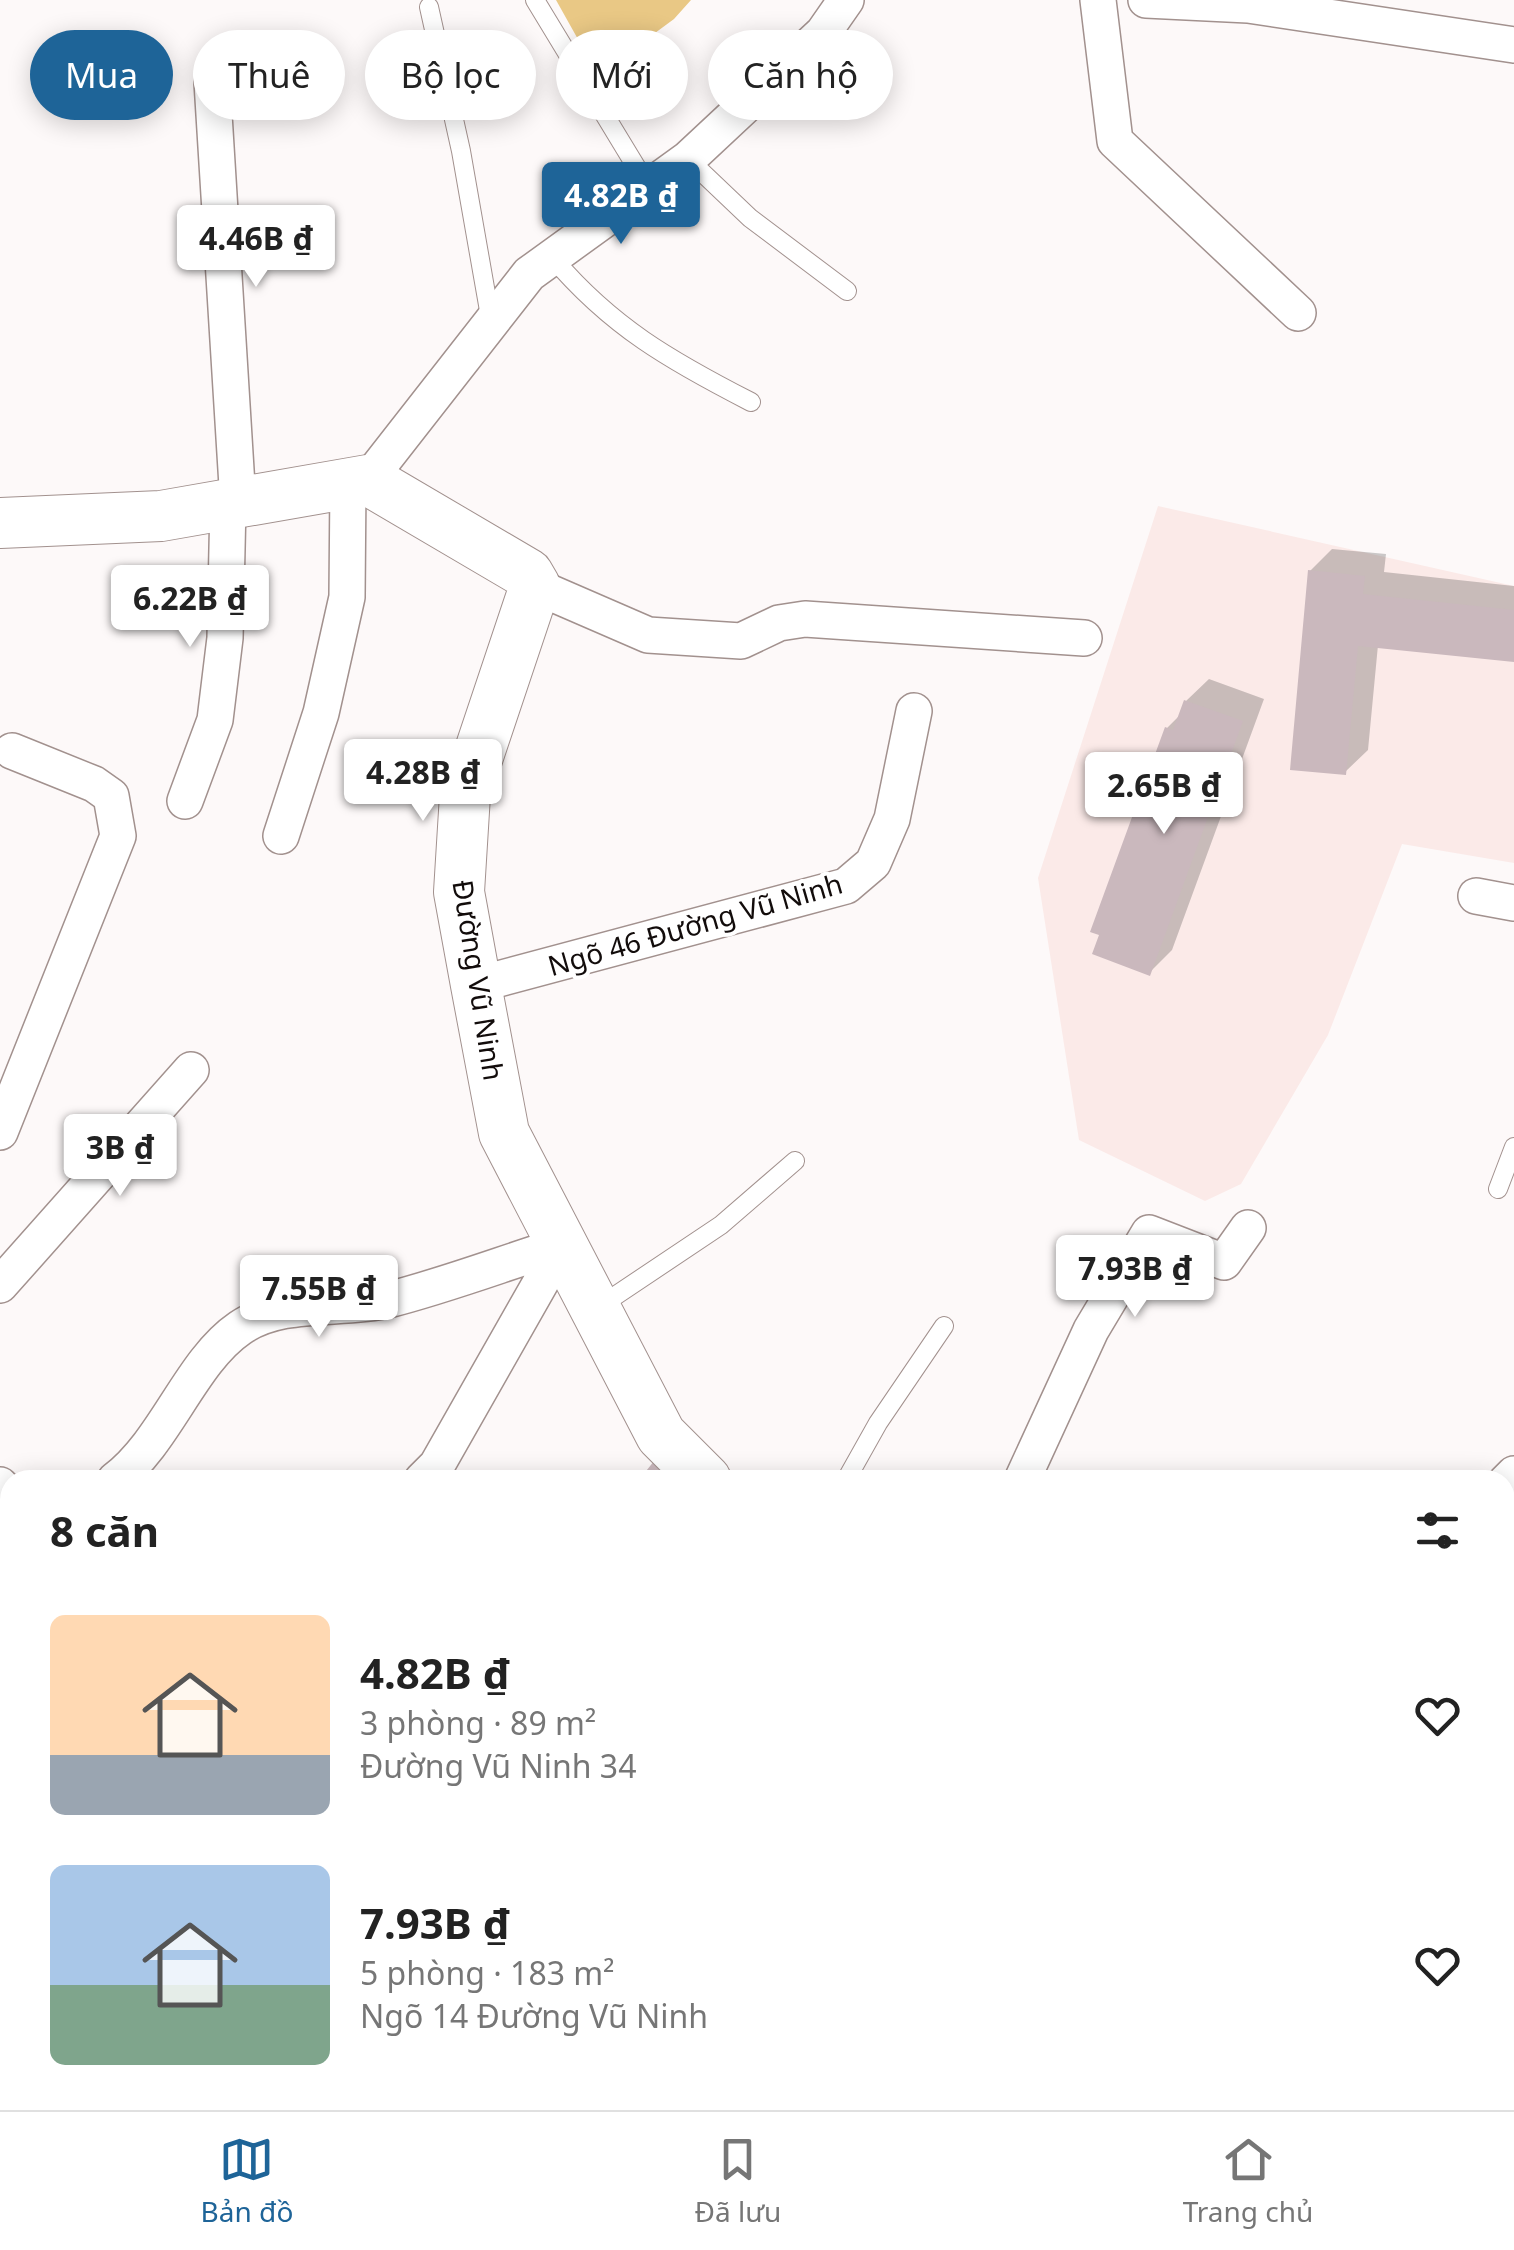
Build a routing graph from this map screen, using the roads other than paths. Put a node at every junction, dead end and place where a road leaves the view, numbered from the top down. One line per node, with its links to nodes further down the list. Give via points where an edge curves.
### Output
1 (534, 0): 10 (lane)
2 (846, 0): 9 (street, via 823,34)
3 (1098, 0): 13 (street, via 1115,142)
4 (1146, 0): 5 (street)
5 (1249, 2): 7 (street)
6 (429, 7): 14 (lane)
7 (1514, 45)
8 (214, 120): 17 (street)
9 (688, 160): 10 (street); 12 (lane, via 750,218)
10 (648, 188): 11 (street)
11 (552, 257): 14 (street, via 529,274); 15 (lane, via 626,332)
12 (846, 291)
13 (1298, 312)
14 (491, 322): 16 (street)
15 (751, 402)
16 (358, 481): 17 (street); 19 (street, via 512,564); 24 (street, via 347,597 322,713)
17 (233, 503): 18 (street, via 161,516); 23 (street, via 215,720)
18 (0, 523)
19 (535, 586): 20 (street, via 648,635 741,640 779,622 806,620); 27 (street, Đường Vũ Ninh, via 465,795 459,892)
20 (1084, 638)
21 (914, 711): 27 (street, Ngõ 46 Đường Vũ Ninh, via 892,820 873,863 846,886)
22 (12, 752): 29 (street, via 111,796 118,836)
23 (185, 801)
24 (281, 836)
25 (1476, 896): 26 (street)
26 (1514, 904)
27 (476, 985): 34 (street, Đường Vũ Ninh, via 504,1133)
28 (191, 1070): 35 (street)
29 (0, 1132)
30 (1514, 1148): 32 (lane)
31 (795, 1162): 36 (lane, via 721,1225)
32 (1498, 1189)
33 (1248, 1228): 42 (street, via 1224,1262 1148,1233 1091,1330)
34 (562, 1245): 36 (street, Đường Vũ Ninh); 38 (street, via 387,1300 287,1310 241,1326); 39 (street)
35 (0, 1285)
36 (595, 1308): 40 (street, Đường Vũ Ninh, via 661,1435)
37 (944, 1326): 41 (lane)
38 (125, 1470)
39 (430, 1470)
40 (696, 1470)
41 (852, 1470)
42 (1027, 1470)

